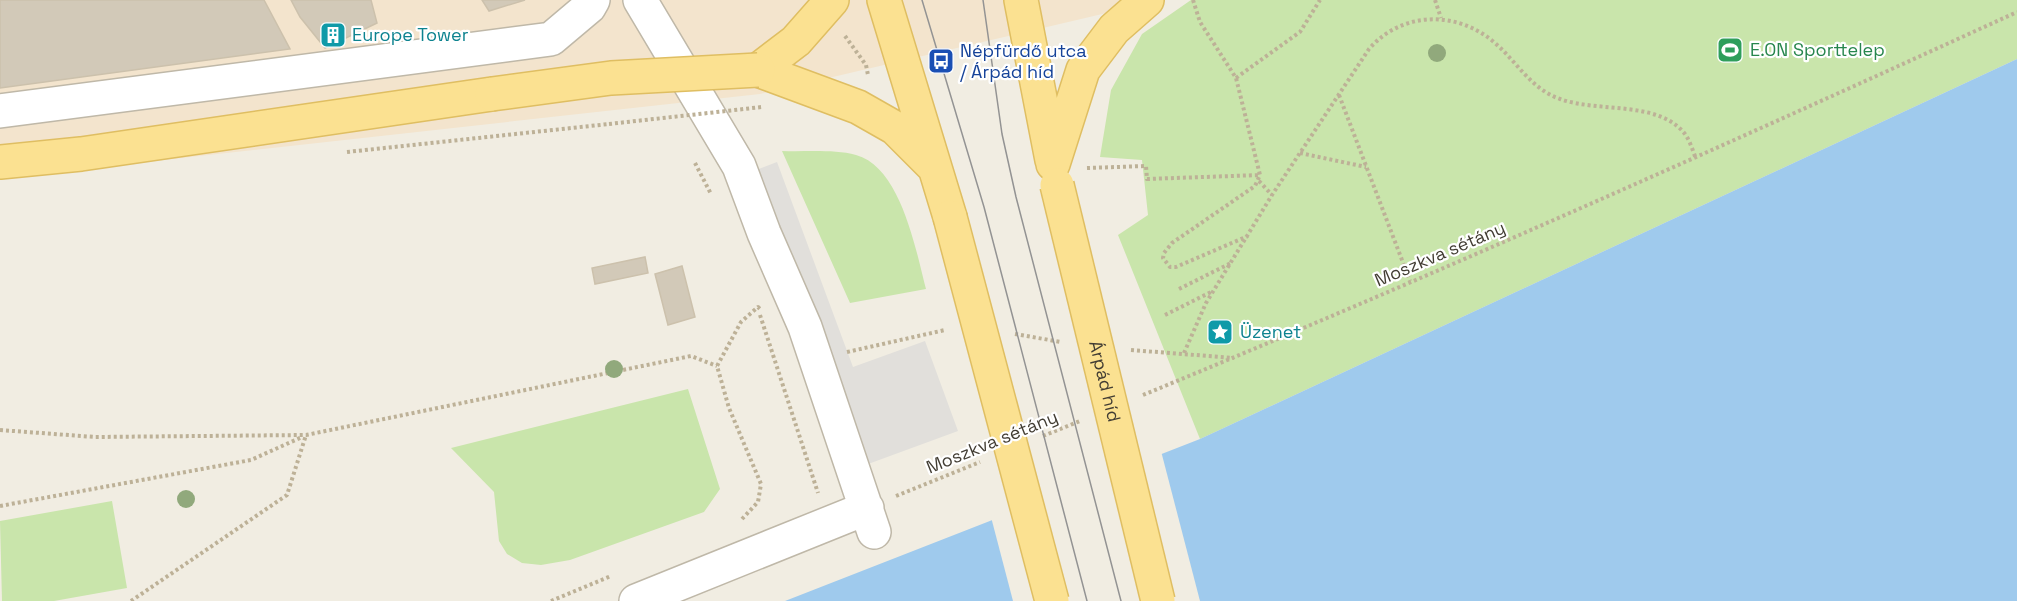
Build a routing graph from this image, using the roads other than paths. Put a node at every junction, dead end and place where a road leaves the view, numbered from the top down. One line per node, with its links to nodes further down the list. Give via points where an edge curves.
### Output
1 (592, 0): 8 (street, via 589,7 551,39)
2 (640, 0): 12 (street, via 739,166 817,359 871,520 827,522)
3 (832, 0): 7 (main road, via 796,41)
4 (884, 0): 10 (main road)
5 (1021, 0): 11 (main road, Árpád híd)
6 (1147, 0): 11 (main road, via 1114,29 1083,70)
7 (758, 70): 9 (main road, bridge, via 611,78 81,154); 10 (main road, via 858,107 895,128)
8 (0, 111)
9 (0, 162)
10 (936, 169): 13 (main road, bridge)
11 (1055, 175): 14 (main road, Árpád híd, bridge)
12 (636, 601)
13 (1052, 601)
14 (1158, 601)

